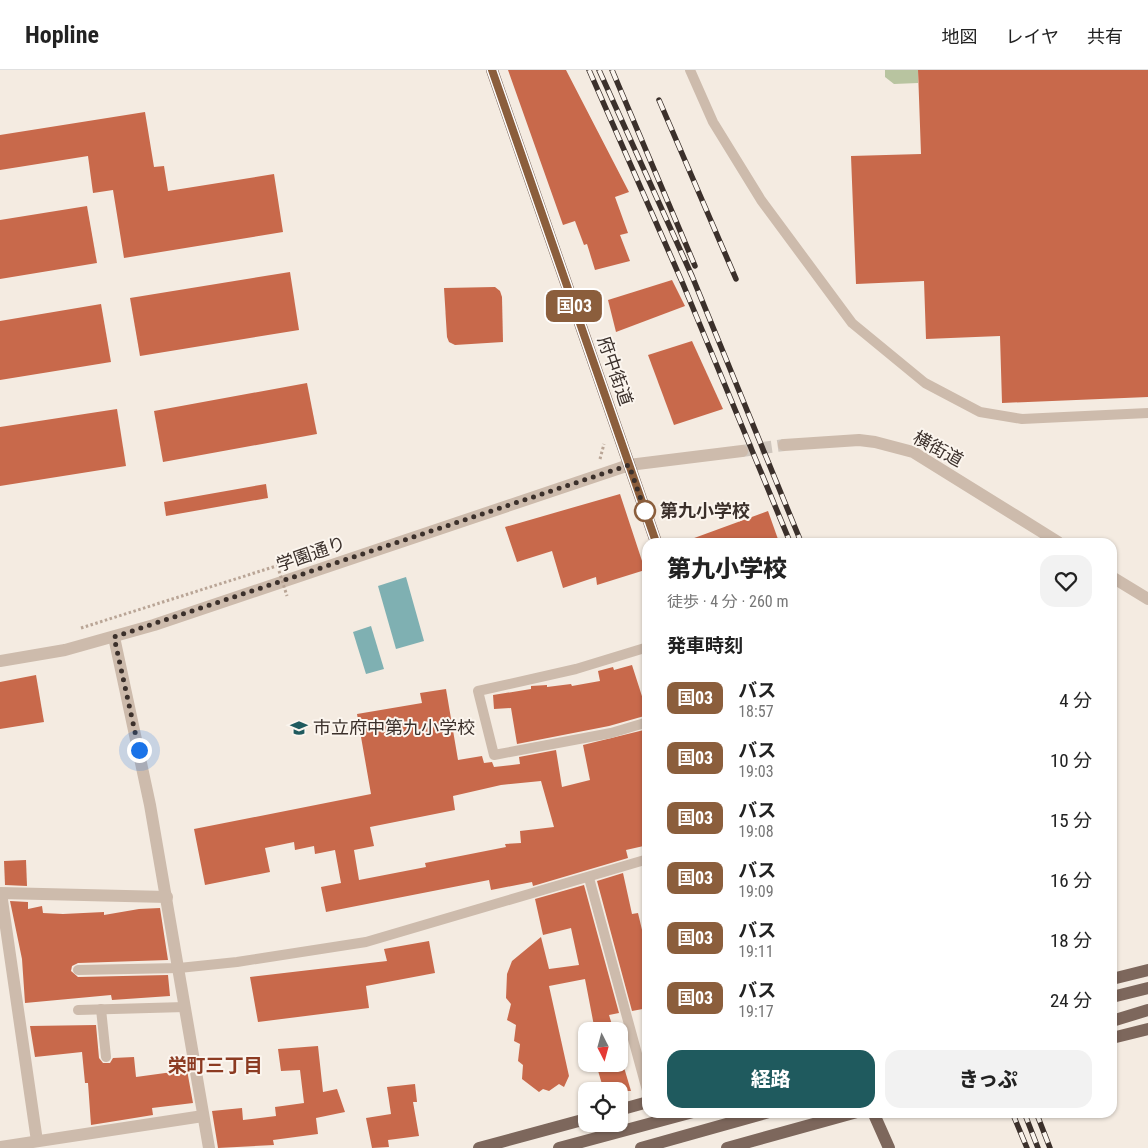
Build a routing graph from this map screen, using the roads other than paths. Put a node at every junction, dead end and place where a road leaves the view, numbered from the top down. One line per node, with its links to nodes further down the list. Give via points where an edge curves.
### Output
1 (492, 70): 6 (main road, 府中街道)
2 (690, 70): 3 (lane, via 713,122 761,200 846,316 925,383 980,412 1022,419)
3 (1148, 413)
4 (784, 445): 8 (street, 横街道, via 859,440 913,452)
5 (742, 451): 6 (street)
6 (629, 465): 7 (main road, 府中街道); 11 (street, 学園通り)
7 (655, 538)
8 (1052, 538)
9 (1117, 580): 10 (street)
10 (1148, 599)
11 (114, 637): 13 (street, 学園通り, via 65,650); 18 (street)
12 (642, 649): 14 (lane, via 576,670 478,691 494,755 611,733)
13 (0, 661)
14 (642, 724)
15 (642, 861): 16 (lane)
16 (589, 878): 19 (lane, via 366,942 276,958); 34 (lane)
17 (1, 893): 18 (street); 20 (street)
18 (167, 897): 19 (street)
19 (179, 968): 21 (lane); 26 (street)
20 (5, 969): 43 (street)
21 (78, 970)
22 (1148, 970): 23 (main road)
23 (1117, 979)
24 (1148, 988): 25 (main road)
25 (1117, 996)
26 (186, 1007): 27 (lane); 37 (street)
27 (101, 1009): 28 (lane); 33 (lane)
28 (78, 1010)
29 (1148, 1010): 30 (main road)
30 (1117, 1019)
31 (1148, 1029): 32 (main road)
32 (1117, 1037)
33 (106, 1057)
34 (642, 1072)
35 (642, 1104): 36 (main road)
36 (628, 1108)
37 (203, 1116): 43 (street); 45 (street)
38 (671, 1118): 47 (main road)
39 (747, 1118): 48 (main road)
40 (835, 1118): 49 (main road)
41 (876, 1118): 50 (main road)
42 (578, 1121): 46 (main road)
43 (37, 1141): 44 (street)
44 (0, 1147)
45 (209, 1148)
46 (479, 1148)
47 (559, 1148)
48 (641, 1148)
49 (727, 1148)
50 (889, 1148)

